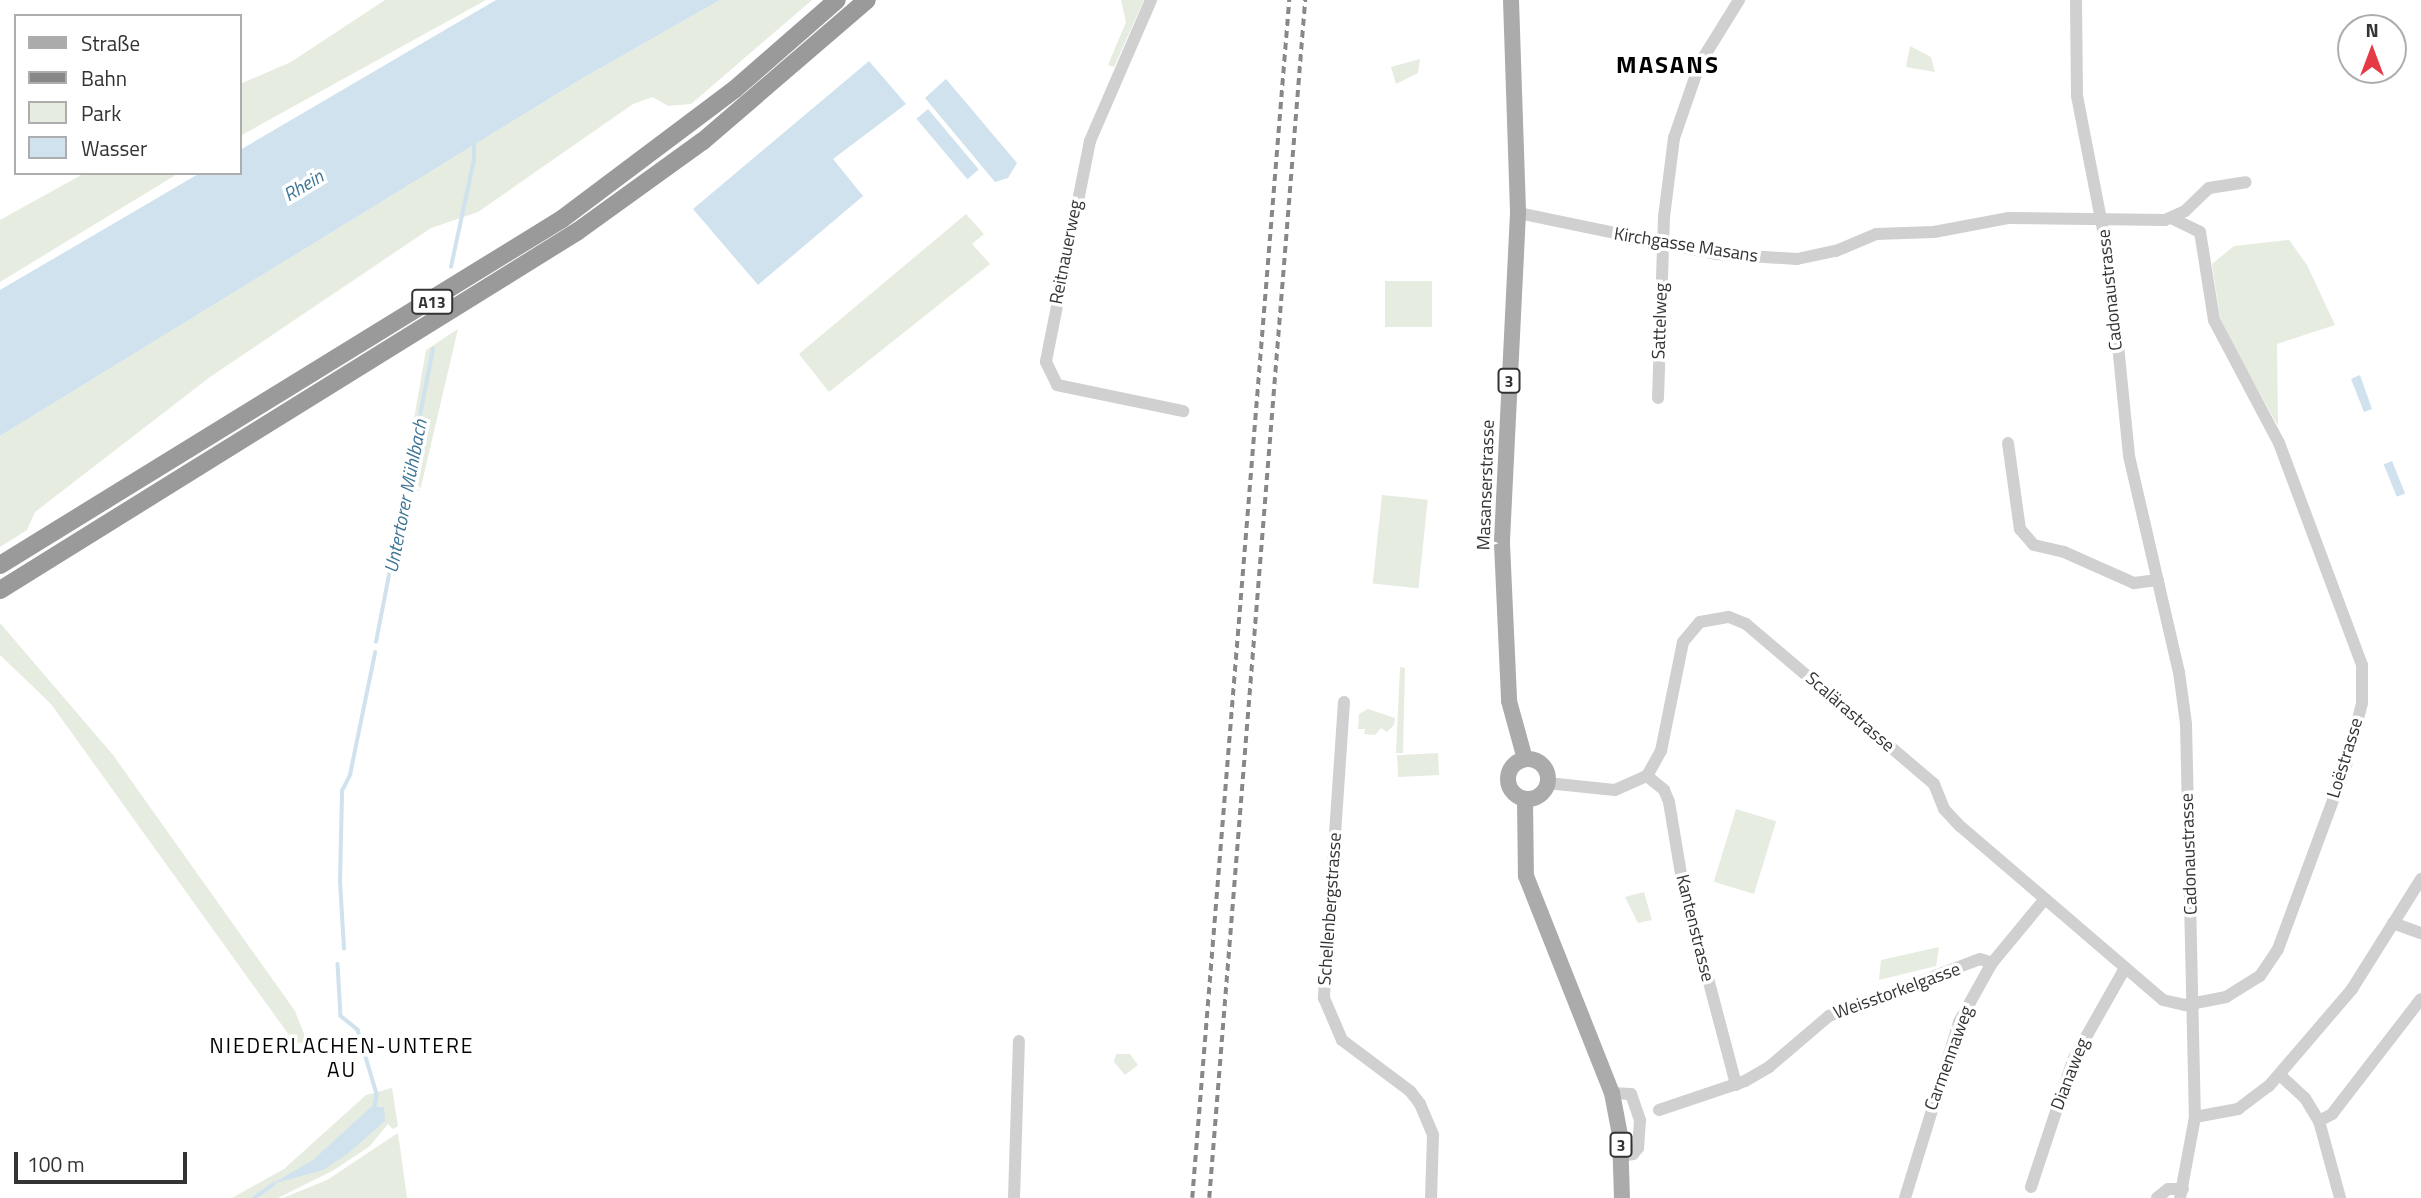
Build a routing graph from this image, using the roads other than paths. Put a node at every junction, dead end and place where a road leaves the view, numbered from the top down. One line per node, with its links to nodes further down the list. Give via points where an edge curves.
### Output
1 (837, 0): 15 (highway, A13, via 735,89 562,219)
2 (867, 0): 17 (highway, A13, via 703,141 578,231)
3 (1151, 0): 13 (street, Reitnauerweg, via 1090,141 1046,362 1057,385)
4 (1511, 0): 8 (main road, Masanserstrasse / 3)
5 (1739, 0): 11 (street, Sattelweg, via 1700,63 1685,99 1667,173)
6 (2076, 0): 9 (street, Cadonaustrasse, via 2077,96)
7 (2246, 182): 10 (street, via 2209,188)
8 (1518, 214): 11 (street, Kirchgasse Masans); 19 (main road, Masanserstrasse / 3, via 1502,544 1509,701)
9 (2103, 219): 10 (street, Kirchgasse Masans); 11 (street, Kirchgasse Masans, via 2015,217 1934,232 1876,234 1840,250 1797,259 1739,257); 16 (street, Cadonaustrasse, via 2129,456)
10 (2174, 219): 30 (street, Loëstrasse, via 2200,232 2214,320 2279,443 2362,665 2362,703 2353,743 2278,949 2260,976 2241,991)
11 (1663, 243): 12 (street, Sattelweg)
12 (1658, 398)
13 (1183, 411)
14 (2008, 443): 16 (street, via 2020,528 2034,545 2064,552 2134,583)
15 (0, 565)
16 (2158, 580): 30 (street, Cadonaustrasse, via 2186,724)
17 (0, 590)
18 (1344, 702): 42 (street, Schellenbergstrasse, via 1324,998 1342,1040 1410,1091 1420,1104 1433,1135)
19 (1525, 759): 21 (main road, 3, via 1542,765); 22 (main road, 3, via 1514,764 1508,775 1513,793)
20 (1647, 776): 21 (street, via 1615,790); 24 (street, Scalärastrasse, via 1661,751 1677,659 1687,634 1709,618 1739,620 1934,784 1944,810); 33 (street, Kantenstrasse, via 1664,790 1669,803 1682,880)
21 (1547, 783): 22 (main road, via 1537,797)
22 (1525, 799): 34 (main road, 3, via 1526,876)
23 (2421, 878): 25 (street)
24 (2045, 899): 27 (street, Carmennaweg); 28 (street, Scalärastrasse)
25 (2393, 923): 26 (street); 32 (street, via 2352,989)
26 (2421, 933)
27 (1992, 963): 33 (street, Weisstorkelgasse, via 1980,959 1829,1016 1769,1067); 44 (street, Carmennaweg, via 1959,1022)
28 (2125, 968): 30 (street, Scalärastrasse, via 2163,1000); 39 (street, Dianaweg, via 2073,1060)
29 (2421, 999): 37 (street, via 2332,1114)
30 (2190, 1005): 36 (street)
31 (1019, 1041): 41 (street)
32 (2280, 1074): 36 (street, via 2238,1109); 37 (street, via 2305,1098)
33 (1736, 1085): 35 (street, Weisstorkelgasse)
34 (1612, 1093): 38 (main road, 3); 38 (street, via 1630,1094 1640,1120 1638,1147 1633,1154)
35 (1659, 1110)
36 (2194, 1117): 40 (street)
37 (2319, 1121): 46 (street)
38 (1622, 1156): 43 (main road, 3)
39 (2031, 1187)
40 (2182, 1194): 45 (street, via 2168,1189)
41 (1014, 1198)
42 (1431, 1198)
43 (1622, 1198)
44 (1905, 1198)
45 (2157, 1198)
46 (2340, 1198)

